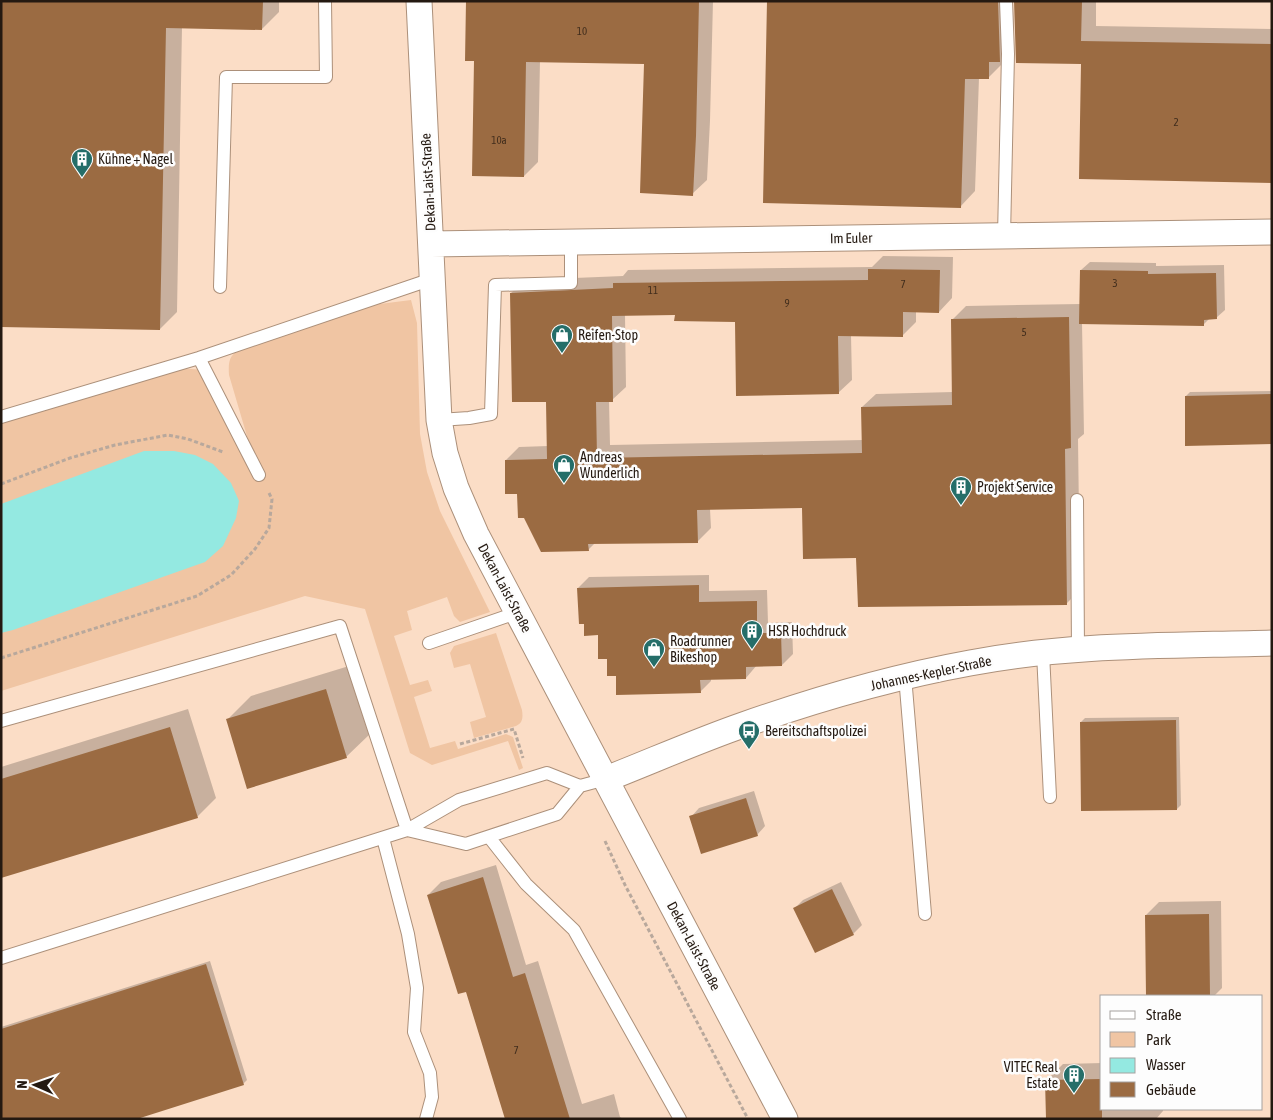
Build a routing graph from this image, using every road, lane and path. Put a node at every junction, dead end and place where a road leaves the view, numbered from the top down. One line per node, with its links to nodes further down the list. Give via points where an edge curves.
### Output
1 (326, 1): 9 (lane, via 326,77 226,77)
2 (419, 1): 7 (street, Dekan-Laist-Straße)
3 (1006, 1): 5 (lane)
4 (1272, 232): 5 (street, Im Euler)
5 (1004, 236): 6 (street, Im Euler)
6 (571, 242): 7 (street, Im Euler); 12 (lane, via 571,283 494,285 491,414)
7 (431, 244): 8 (street, Dekan-Laist-Straße)
8 (432, 279): 10 (lane); 12 (street, Dekan-Laist-Straße)
9 (220, 287)
10 (199, 358): 11 (lane); 14 (lane)
11 (1, 417)
12 (440, 420): 17 (street, Dekan-Laist-Straße, via 444,452 456,488 476,534)
13 (224, 452): 15 (path, via 188,439 168,436 115,445)
14 (259, 474): 22 (path, via 272,499 269,528 231,575 197,596)
15 (1, 484)
16 (1078, 500): 20 (lane)
17 (518, 612): 18 (lane); 27 (street, Dekan-Laist-Straße)
18 (429, 643)
19 (1272, 643): 20 (street, Johannes-Kepler-Straße)
20 (1078, 650): 21 (street, Johannes-Kepler-Straße)
21 (1043, 653): 23 (street, Johannes-Kepler-Straße, via 972,662); 29 (lane)
22 (1, 658)
23 (904, 676): 27 (street, Johannes-Kepler-Straße, via 742,725); 34 (lane)
24 (1, 721): 30 (lane, via 340,626)
25 (460, 744): 26 (path, via 514,728)
26 (530, 779): 28 (lane, via 547,773); 30 (lane, via 459,800)
27 (606, 779): 28 (lane); 39 (street, Dekan-Laist-Straße)
28 (580, 786): 31 (lane, via 557,814)
29 (1050, 797)
30 (407, 830): 31 (lane, via 466,844); 32 (lane)
31 (489, 836): 37 (lane, via 526,884 574,930)
32 (383, 838): 35 (lane); 36 (lane, via 408,934 417,988 414,1032 430,1073 432,1097)
33 (604, 840): 38 (path)
34 (925, 914)
35 (1, 958)
36 (426, 1119)
37 (680, 1119)
38 (748, 1119)
39 (785, 1119)

